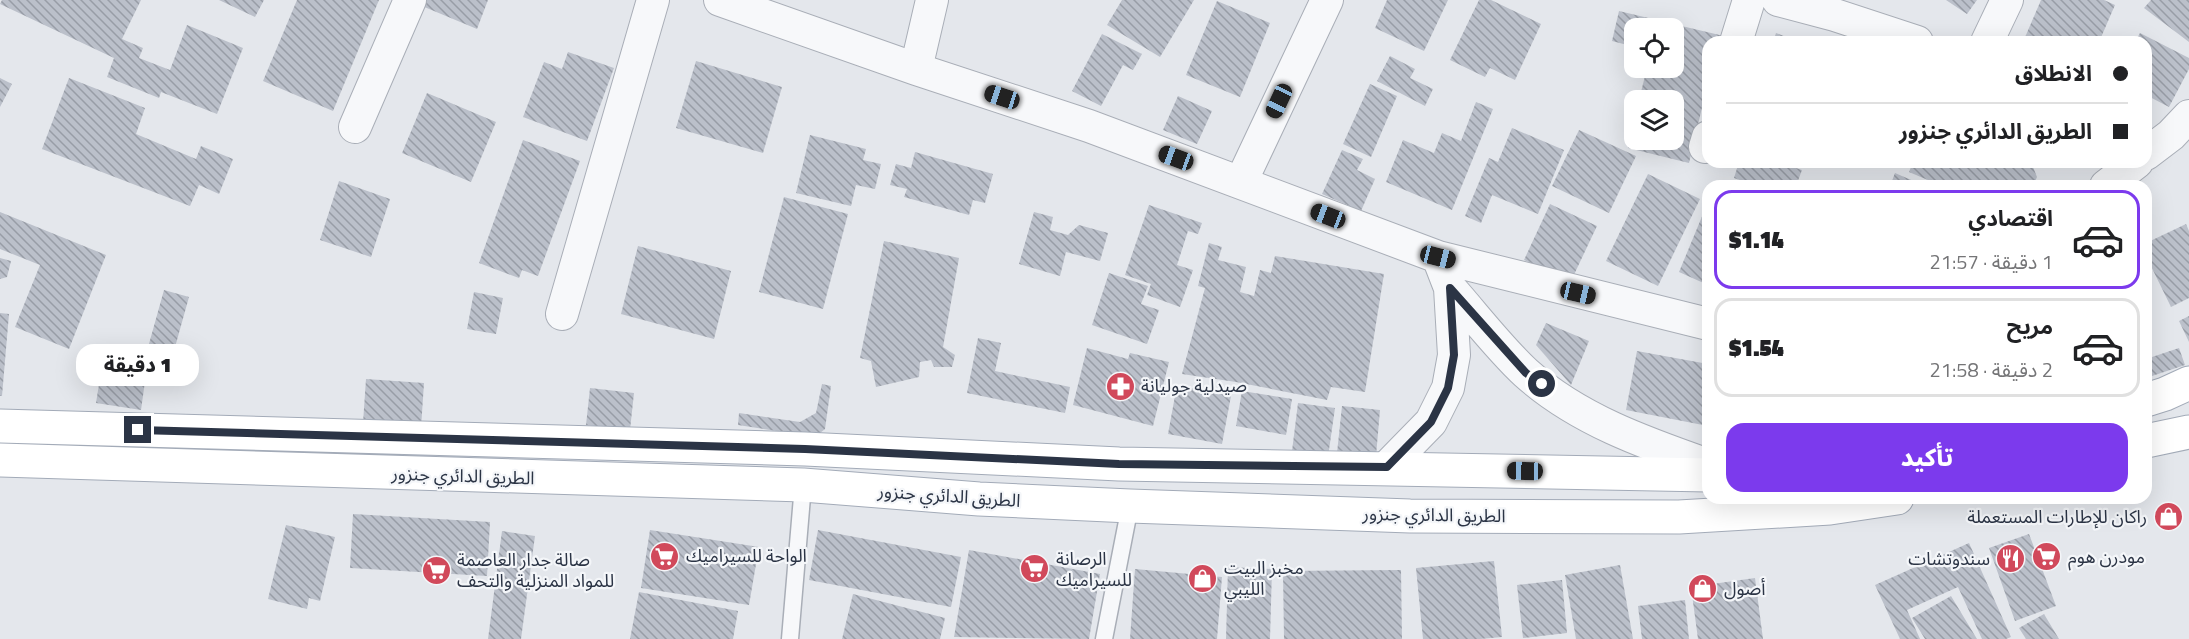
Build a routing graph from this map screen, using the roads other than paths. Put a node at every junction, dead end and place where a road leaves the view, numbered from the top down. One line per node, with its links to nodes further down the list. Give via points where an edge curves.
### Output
1 (410, 0): 14 (street)
2 (653, 0): 21 (street)
3 (720, 0): 12 (street)
4 (932, 0): 12 (street)
5 (1327, 0): 18 (street)
6 (1749, 0): 9 (street)
7 (1778, 0): 10 (street)
8 (2007, 0): 11 (street)
9 (1738, 36)
10 (1899, 36)
11 (1990, 36)
12 (916, 69): 18 (street)
13 (2169, 126): 15 (street)
14 (355, 127)
15 (2152, 147)
16 (2129, 168): 17 (street)
17 (2114, 180)
18 (1241, 182): 19 (street)
19 (1438, 257): 20 (street); 22 (street)
20 (1450, 288): 29 (street, via 1526,373 1573,407 1651,445); 30 (street, via 1454,355 1448,388 1431,422)
21 (562, 314)
22 (1702, 323)
23 (2189, 383): 24 (main road)
24 (2152, 398)
25 (0, 426): 30 (main road, الطريق الدائري جنزور, via 805,449 1119,464)
26 (2189, 432): 27 (main road)
27 (2152, 440)
28 (0, 460): 32 (main road, الطريق الدائري جنزور)
29 (1702, 463)
30 (1387, 467): 31 (main road, الطريق الدائري جنزور)
31 (1702, 475)
32 (803, 485): 34 (main road, الطريق الدائري جنزور); 35 (lane)
33 (1857, 504): 34 (main road, الطريق الدائري جنزور, via 1679,518 1410,516)
34 (1130, 506): 36 (lane)
35 (790, 639)
36 (1104, 639)

